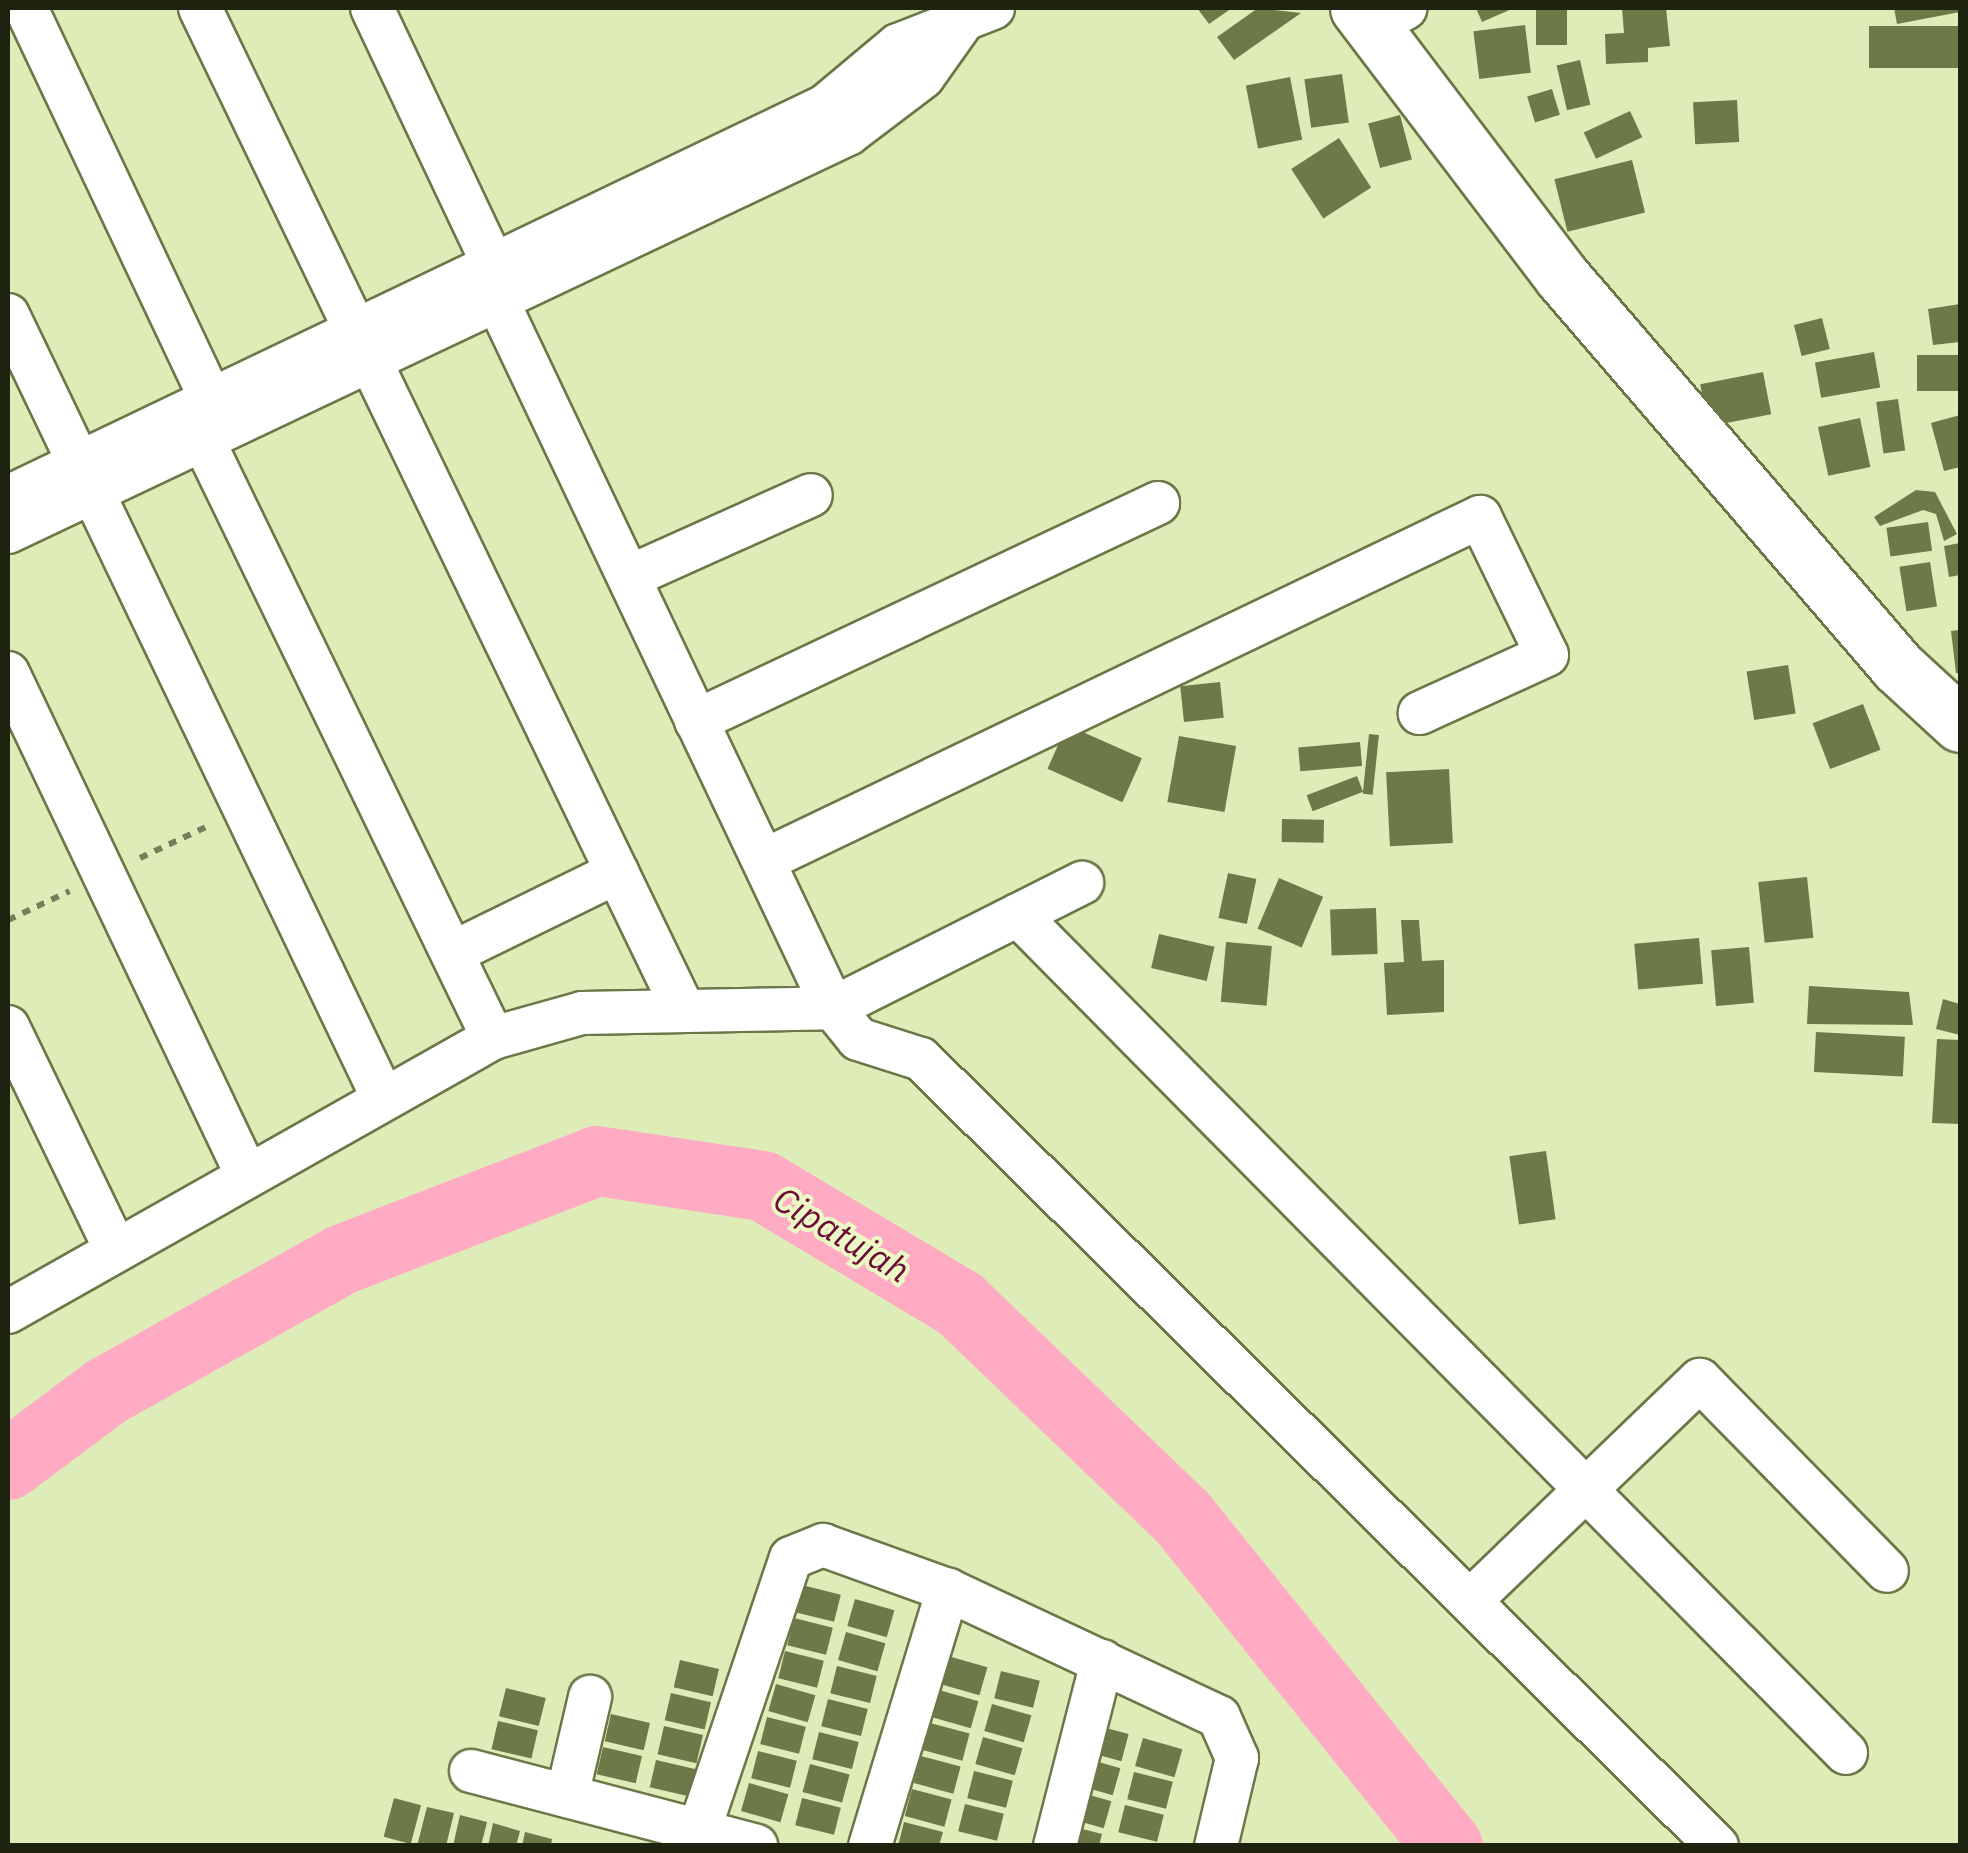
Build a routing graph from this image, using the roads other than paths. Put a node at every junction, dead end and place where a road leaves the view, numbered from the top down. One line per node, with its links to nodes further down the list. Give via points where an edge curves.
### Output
1 (26, 8): 9 (street)
2 (200, 8): 8 (street)
3 (372, 8): 6 (street)
4 (1379, 13): 19 (street, via 1563,278 1898,667)
5 (976, 16): 6 (street, via 898,45 825,106)
6 (495, 282): 8 (street); 15 (street)
7 (8, 315): 10 (street)
8 (363, 345): 9 (street); 21 (street)
9 (213, 423): 10 (street); 24 (street)
10 (86, 478): 12 (street); 14 (street); 29 (street)
11 (811, 495): 15 (street)
12 (8, 497)
13 (1158, 503): 18 (street)
14 (8, 532)
15 (630, 576): 18 (street)
16 (8, 673): 30 (street)
17 (1420, 713): 20 (street, via 1547,654 1480,517)
18 (696, 721): 20 (street)
19 (1960, 724)
20 (767, 859): 26 (street)
21 (617, 872): 24 (street); 25 (street)
22 (1082, 883): 23 (street)
23 (1018, 915): 26 (street); 33 (street)
24 (452, 953): 28 (street)
25 (682, 1007): 26 (street); 28 (street, via 582,1012)
26 (832, 1008): 36 (street, via 858,1039 922,1059)
27 (8, 1027): 31 (street)
28 (493, 1038): 29 (street)
29 (383, 1098): 30 (street)
30 (246, 1173): 31 (street)
31 (114, 1246): 32 (street)
32 (8, 1312)
33 (1586, 1490): 34 (street, via 1700,1380); 36 (street); 39 (street)
34 (1887, 1571)
35 (948, 1590): 37 (street); 42 (street, via 824,1544 801,1549); 44 (street)
36 (1470, 1601): 47 (street)
37 (1102, 1660): 45 (street); 46 (street, via 1230,1729 1237,1758)
38 (590, 1697): 41 (street)
39 (1846, 1752)
40 (471, 1772): 41 (street)
41 (567, 1796): 42 (street)
42 (699, 1831): 43 (street)
43 (756, 1846)
44 (870, 1846)
45 (1055, 1846)
46 (1216, 1846)
47 (1718, 1846)

